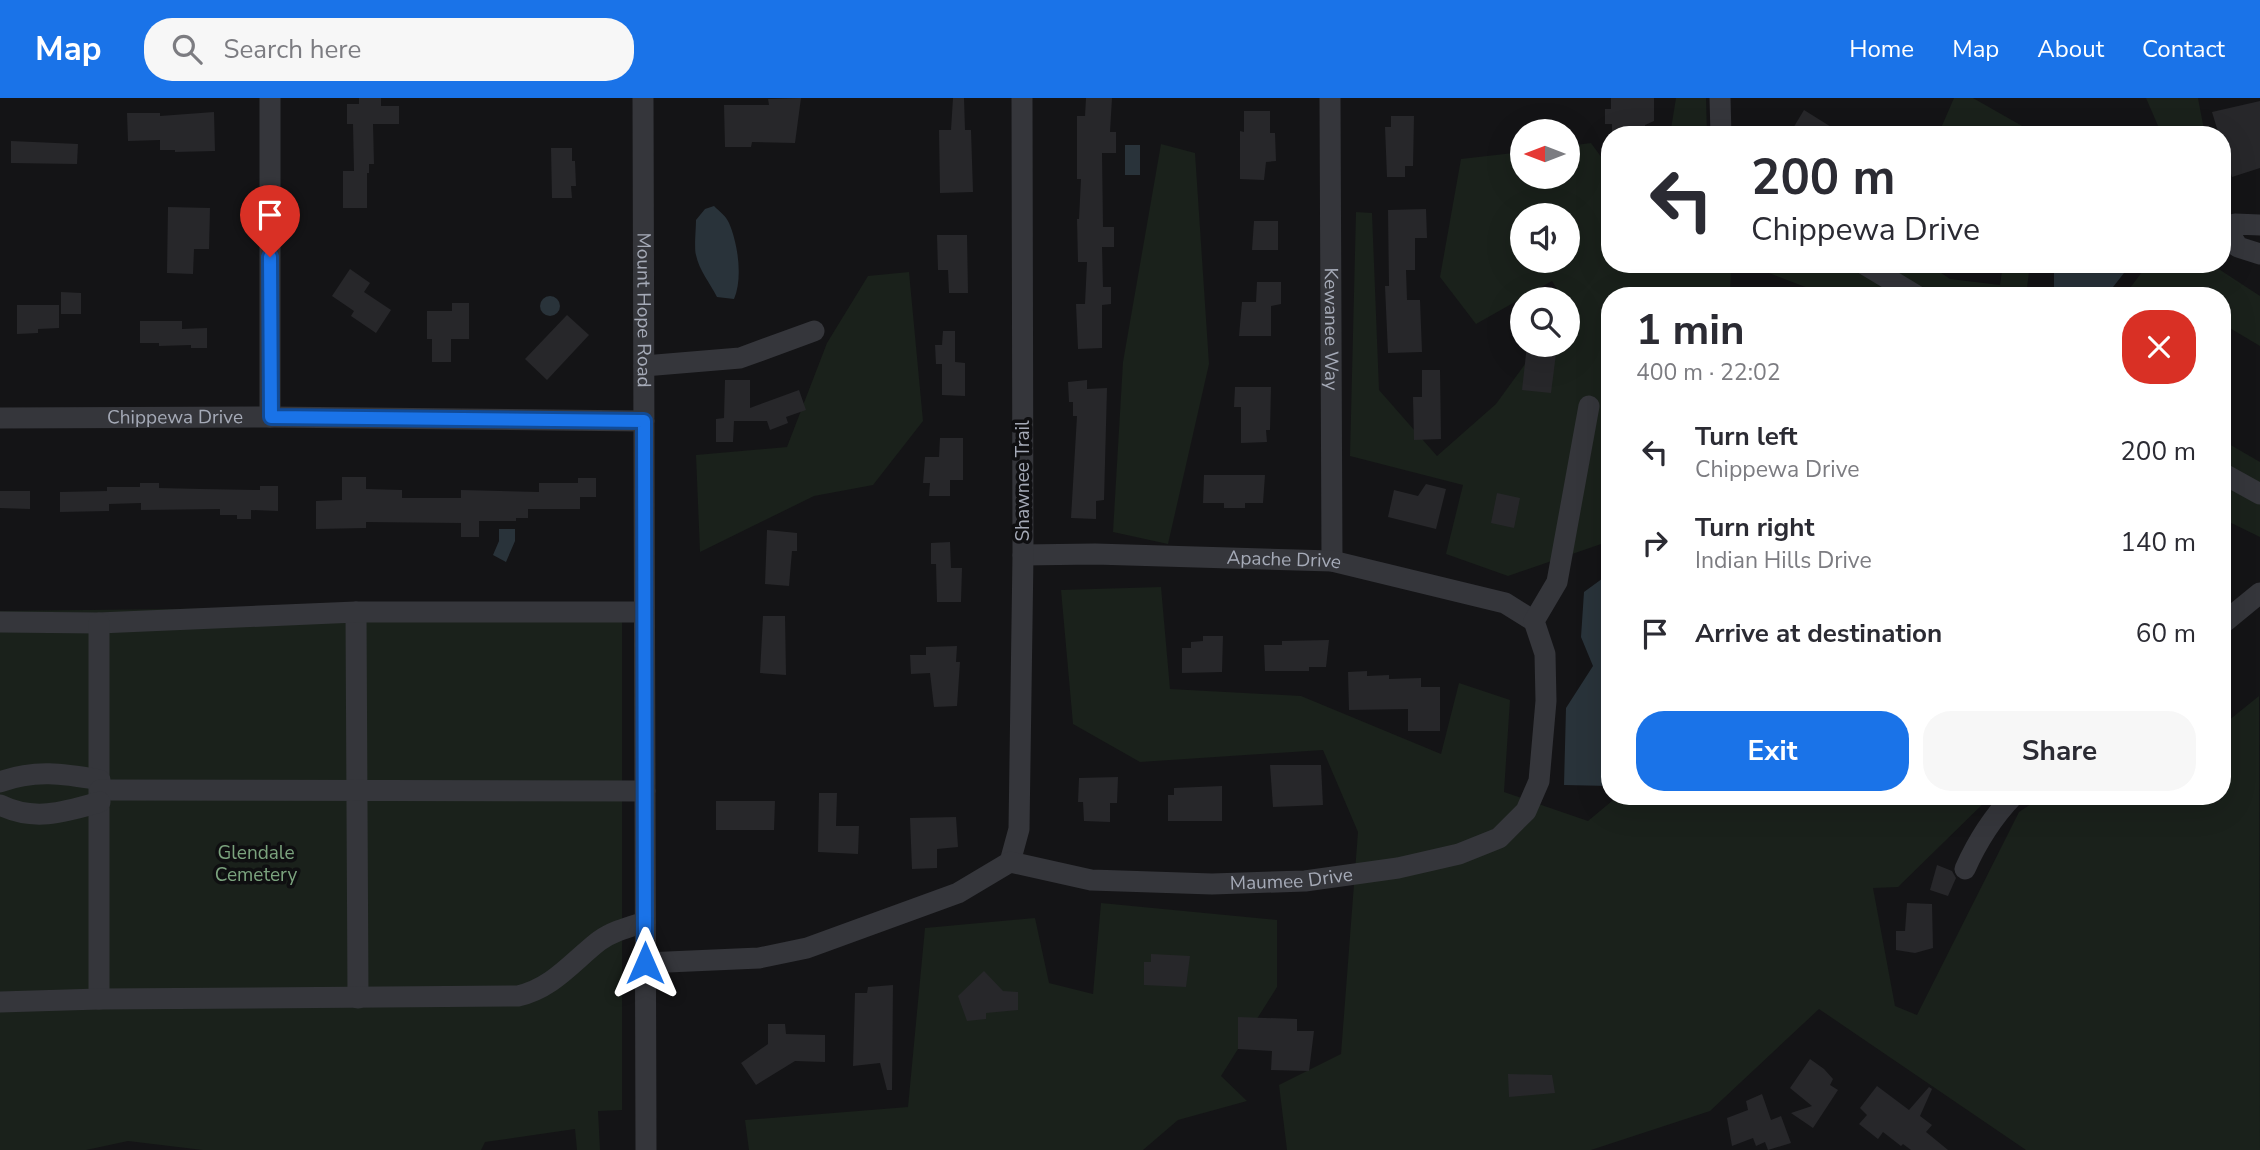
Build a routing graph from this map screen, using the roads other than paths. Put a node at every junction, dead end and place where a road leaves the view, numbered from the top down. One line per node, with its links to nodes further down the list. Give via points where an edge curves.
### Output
1 (270, 98): 14 (street)
2 (643, 98): 12 (street, Mount Hope Road)
3 (1022, 98): 19 (street, Shawnee Trail)
4 (1330, 98): 20 (street, Kewanee Way)
5 (1720, 98): 6 (street)
6 (1721, 126)
7 (2260, 225): 8 (street, via 2235,224 2231,236 2238,247)
8 (2260, 254)
9 (1879, 273): 10 (street)
10 (1902, 287)
11 (814, 331): 12 (street, via 740,358)
12 (644, 366): 16 (street, Mount Hope Road)
13 (1588, 406): 25 (street, via 1556,582)
14 (271, 417): 15 (street, Chippewa Drive); 16 (street, Chippewa Drive)
15 (0, 418)
16 (644, 421): 23 (street, Mount Hope Road)
17 (2231, 478): 18 (street)
18 (2260, 494)
19 (1023, 555): 20 (street, Apache Drive); 34 (street, Shawnee Trail, via 1018,829)
20 (1332, 561): 25 (street, Apache Drive, via 1505,603)
21 (2260, 593): 24 (street)
22 (356, 612): 23 (street); 27 (street); 29 (street)
23 (644, 612): 31 (street, Mount Hope Road)
24 (2231, 617)
25 (1534, 621): 34 (street, Maumee Drive, via 1545,654 1539,781 1526,811 1499,838 1459,854 1398,868 1305,881 1091,880)
26 (0, 622): 27 (street)
27 (99, 622): 30 (street)
28 (0, 782): 30 (street, via 43,772)
29 (356, 790): 30 (street); 31 (street); 38 (street)
30 (100, 791): 32 (street, via 44,816); 39 (street)
31 (645, 791): 36 (street, Mount Hope Road)
32 (0, 805)
33 (2004, 805): 35 (street, via 1975,845)
34 (1010, 862): 37 (street, via 957,893 807,947 759,958)
35 (1965, 869)
36 (645, 922): 37 (street, Mount Hope Road); 38 (street, via 616,931 555,980 530,993)
37 (645, 963): 41 (street, Mount Hope Road)
38 (358, 998): 39 (street)
39 (99, 999): 40 (street)
40 (0, 1002)
41 (646, 1150)

